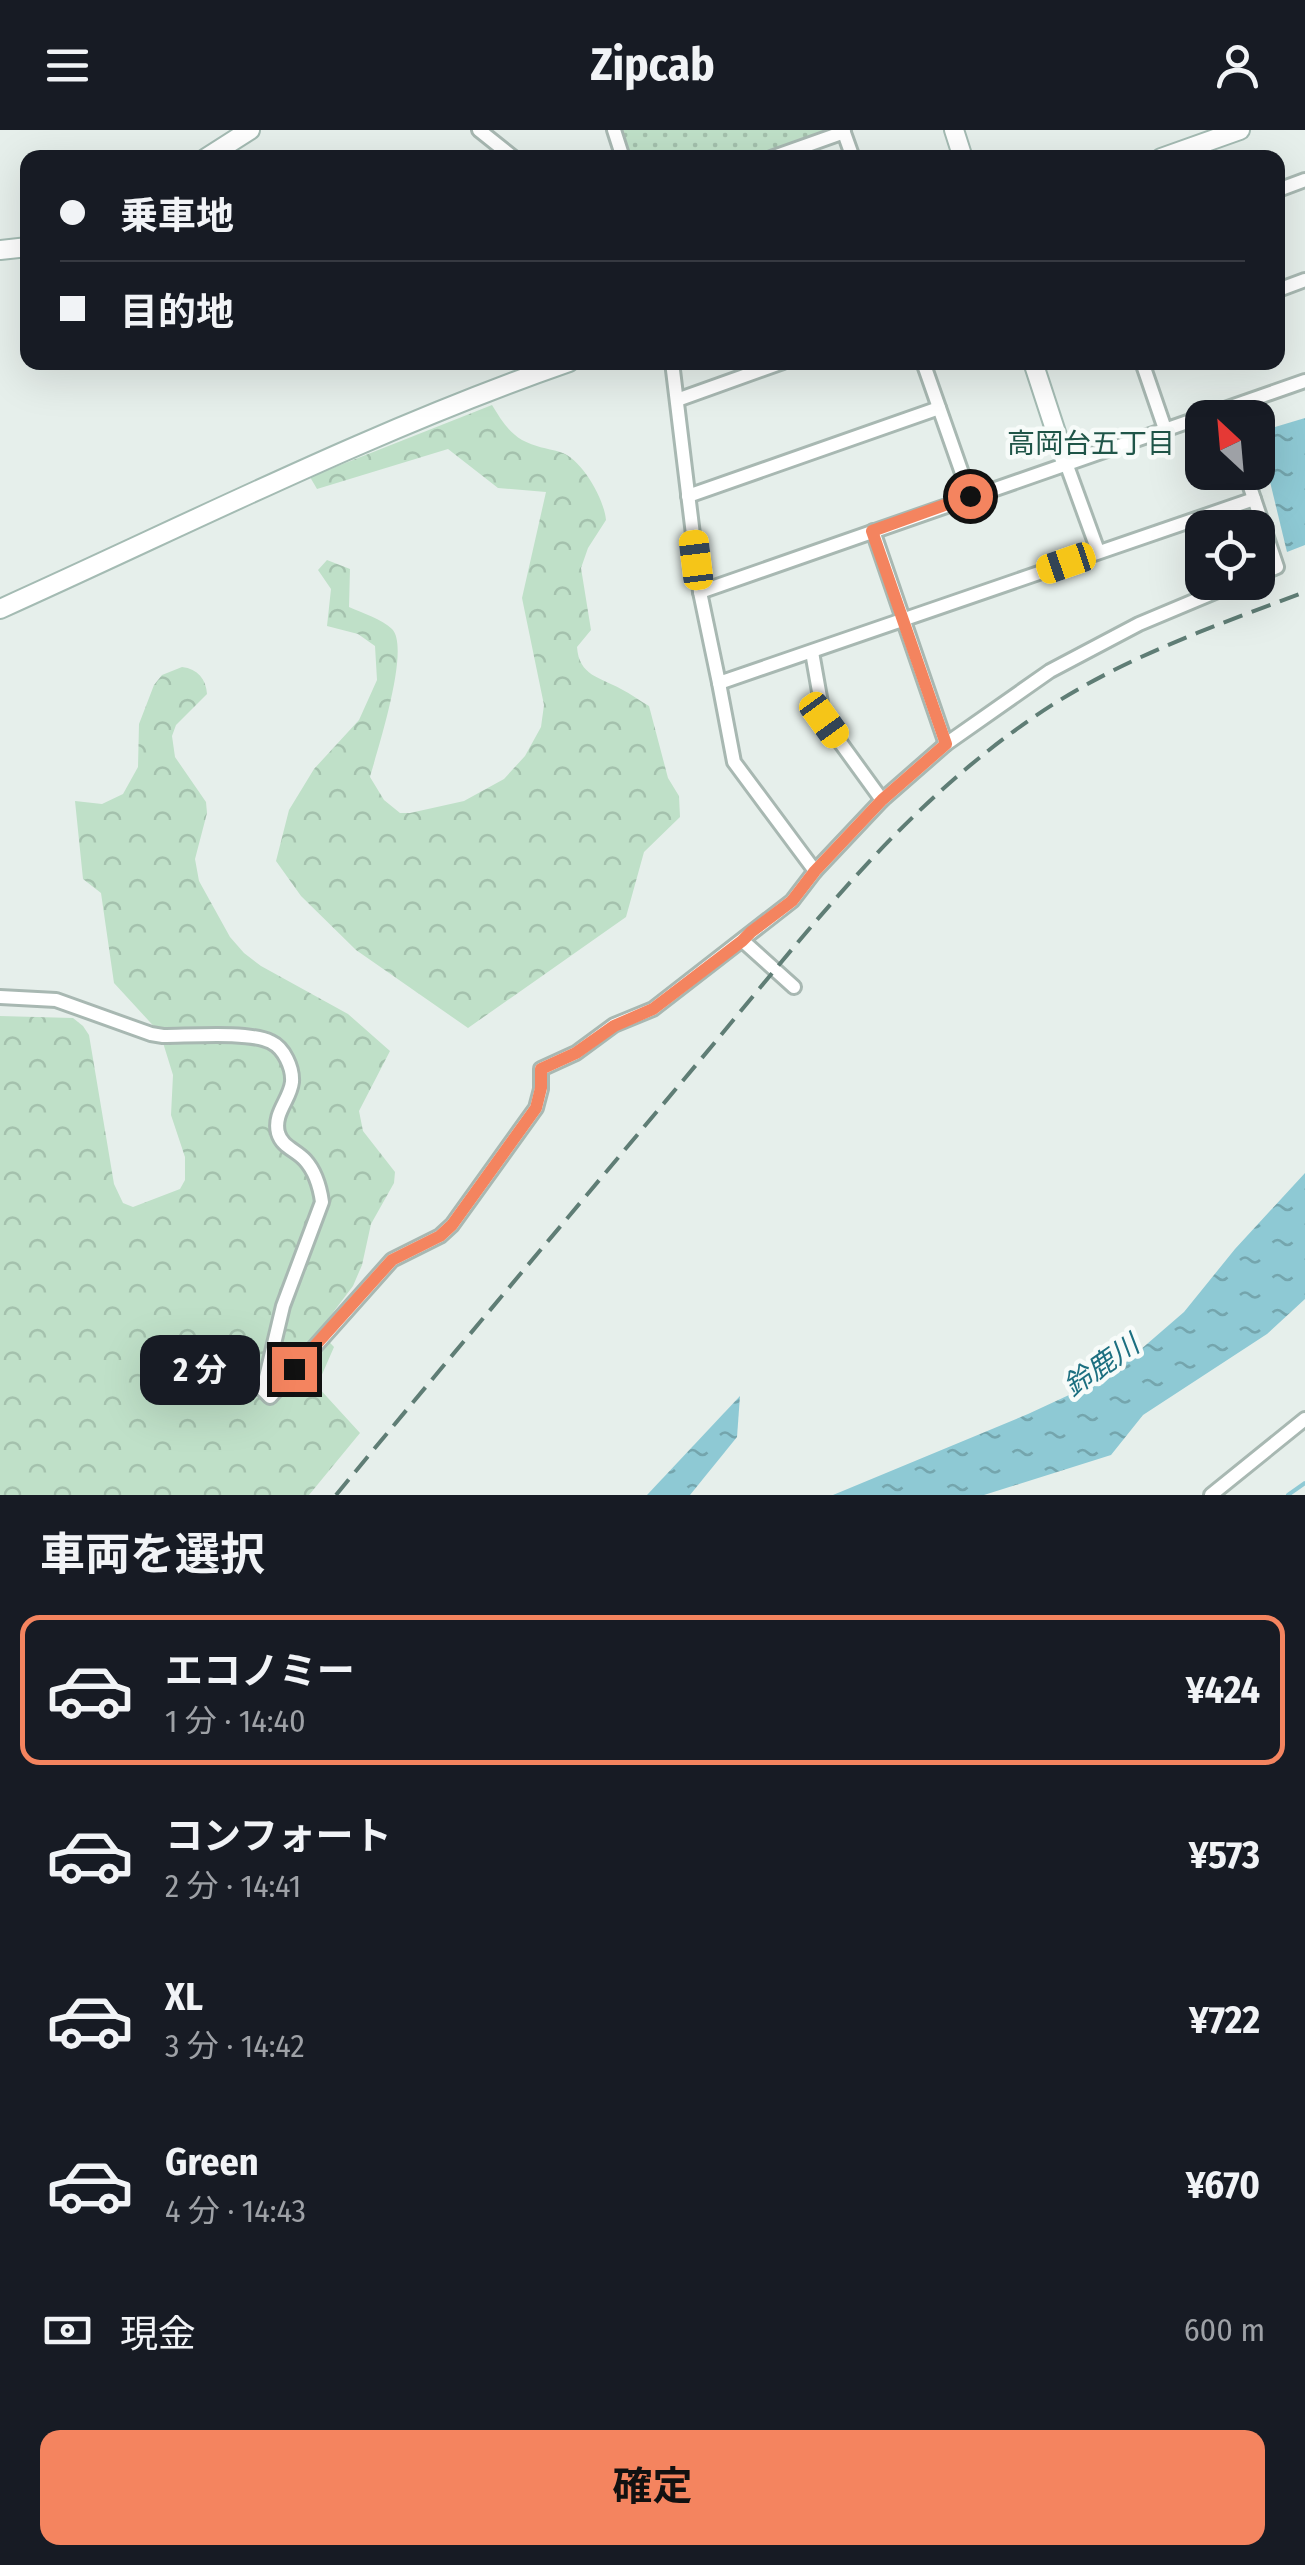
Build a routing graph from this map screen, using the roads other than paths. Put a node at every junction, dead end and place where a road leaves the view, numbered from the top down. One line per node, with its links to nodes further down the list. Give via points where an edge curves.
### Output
1 (250, 130): 5 (street)
2 (479, 130): 6 (street)
3 (1240, 130): 8 (street)
4 (843, 131): 7 (street)
5 (219, 150)
6 (504, 150)
7 (792, 150)
8 (1184, 150)
9 (548, 370): 31 (street, via 358,444)
10 (673, 370): 16 (street)
11 (760, 370): 16 (street)
12 (926, 370): 18 (street)
13 (1035, 370): 21 (street)
14 (1145, 370): 20 (street)
15 (1305, 381): 17 (street)
16 (676, 400): 23 (street)
17 (1257, 400)
18 (939, 408): 23 (street); 24 (street)
19 (1185, 424): 20 (street)
20 (1166, 429): 21 (street)
21 (1066, 463): 24 (street); 28 (street)
22 (1251, 490): 25 (street)
23 (688, 496): 29 (street)
24 (970, 496): 27 (street)
25 (1254, 499): 26 (street); 28 (street)
26 (1258, 510)
27 (872, 531): 29 (street); 32 (street)
28 (1098, 551): 32 (street)
29 (700, 592): 34 (street)
30 (1196, 600): 35 (street, via 1050,671)
31 (0, 608)
32 (903, 620): 33 (street); 35 (street)
33 (812, 652): 34 (street); 36 (street, via 824,720)
34 (719, 683): 37 (street, via 734,762)
35 (946, 744): 36 (street)
36 (882, 800): 37 (street)
37 (815, 871): 38 (street, via 792,901)
38 (742, 941): 39 (street); 40 (street, via 653,1009 541,1069 536,1108 452,1225 392,1260 270,1397 263,1390 283,1306 322,1202 308,1163 278,1134 278,1115 292,1085 283,1054 272,1042 251,1036 163,1036 56,1000)
39 (794, 988)
40 (0, 996)
41 (1305, 1419): 42 (street)
42 (1211, 1495)

